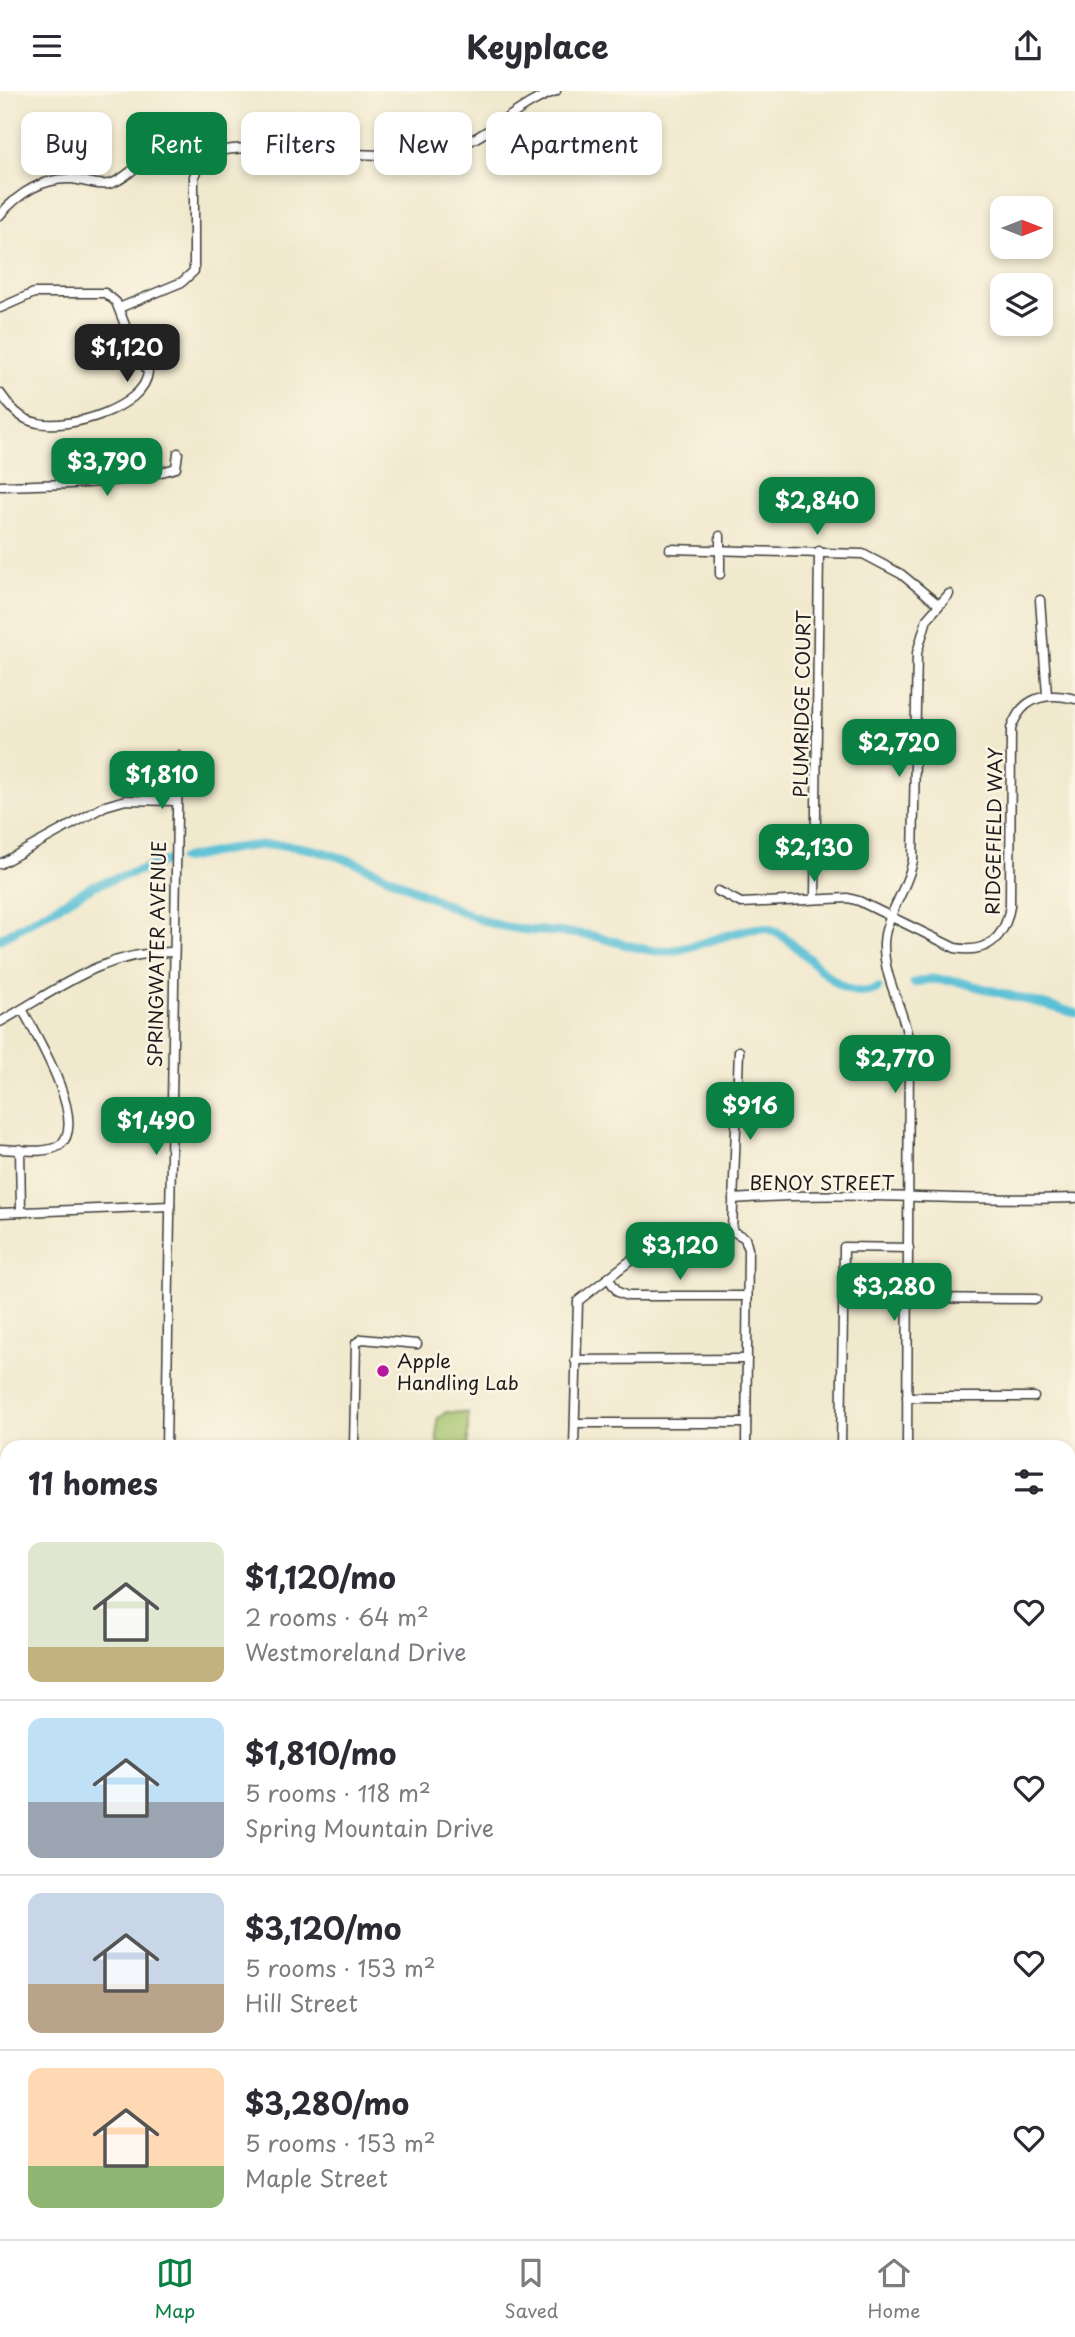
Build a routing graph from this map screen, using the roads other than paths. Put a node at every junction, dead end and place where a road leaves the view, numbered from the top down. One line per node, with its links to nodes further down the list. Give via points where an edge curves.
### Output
1 (556, 91): 5 (street, via 445,150 350,154 249,149 212,154 194,176 194,271 182,282)
2 (127, 175): 3 (street, via 108,184 69,179 38,185)
3 (0, 215)
4 (0, 308): 5 (street, via 34,293 68,291 105,293)
5 (119, 308): 6 (street, via 148,372 141,391 125,404 93,416 44,424 24,418)
6 (0, 394)
7 (178, 453): 8 (street, via 176,468 142,478)
8 (0, 486)
9 (720, 536): 11 (street)
10 (670, 549): 11 (street)
11 (720, 549): 12 (street); 13 (street)
12 (819, 551): 16 (street, via 872,558); 23 (street, PLUMRIDGE COURT)
13 (720, 574)
14 (949, 594): 16 (street)
15 (1040, 600): 17 (street)
16 (938, 604): 24 (street, via 924,627 917,653 913,860)
17 (1047, 695): 18 (street); 24 (street, RIDGEFIELD WAY, via 1023,706 1011,729 1010,906 1000,937 969,951)
18 (1075, 699)
19 (178, 756): 20 (street, SPRINGWATER AVENUE)
20 (176, 801): 21 (street, via 126,800 105,806); 25 (street, SPRINGWATER AVENUE)
21 (0, 864)
22 (718, 891): 23 (street, RIDGEFIELD WAY, via 741,903)
23 (815, 898): 24 (street, RIDGEFIELD WAY, via 859,901)
24 (892, 917): 33 (street, via 884,942 892,994 907,1025 909,1044)
25 (173, 952): 26 (street, via 113,959); 34 (street, SPRINGWATER AVENUE)
26 (22, 1009): 27 (street); 30 (street, via 60,1085 66,1136 52,1149)
27 (0, 1022)
28 (738, 1051): 32 (street)
29 (0, 1149): 30 (street)
30 (20, 1149): 35 (street)
31 (1075, 1198): 33 (street, BENOY STREET)
32 (733, 1199): 33 (street, BENOY STREET); 37 (street)
33 (910, 1199): 38 (street)
34 (170, 1206): 35 (street); 50 (street, SPRINGWATER AVENUE)
35 (21, 1212): 36 (street)
36 (0, 1213)
37 (732, 1231): 39 (street, via 669,1231); 40 (street, via 747,1243)
38 (909, 1248): 41 (street); 54 (street, via 844,1247)
39 (608, 1277): 40 (street, via 626,1296); 45 (street, via 577,1304)
40 (747, 1296): 44 (street)
41 (909, 1299): 42 (street); 46 (street)
42 (1036, 1299)
43 (417, 1344): 51 (street, via 362,1339 356,1343)
44 (747, 1359): 45 (street); 49 (street)
45 (576, 1360): 48 (street)
46 (907, 1397): 47 (street); 55 (street)
47 (1034, 1397)
48 (575, 1423): 49 (street); 52 (street)
49 (746, 1423): 53 (street)
50 (166, 1440)
51 (354, 1440)
52 (574, 1440)
53 (746, 1440)
54 (841, 1440)
55 (906, 1440)

